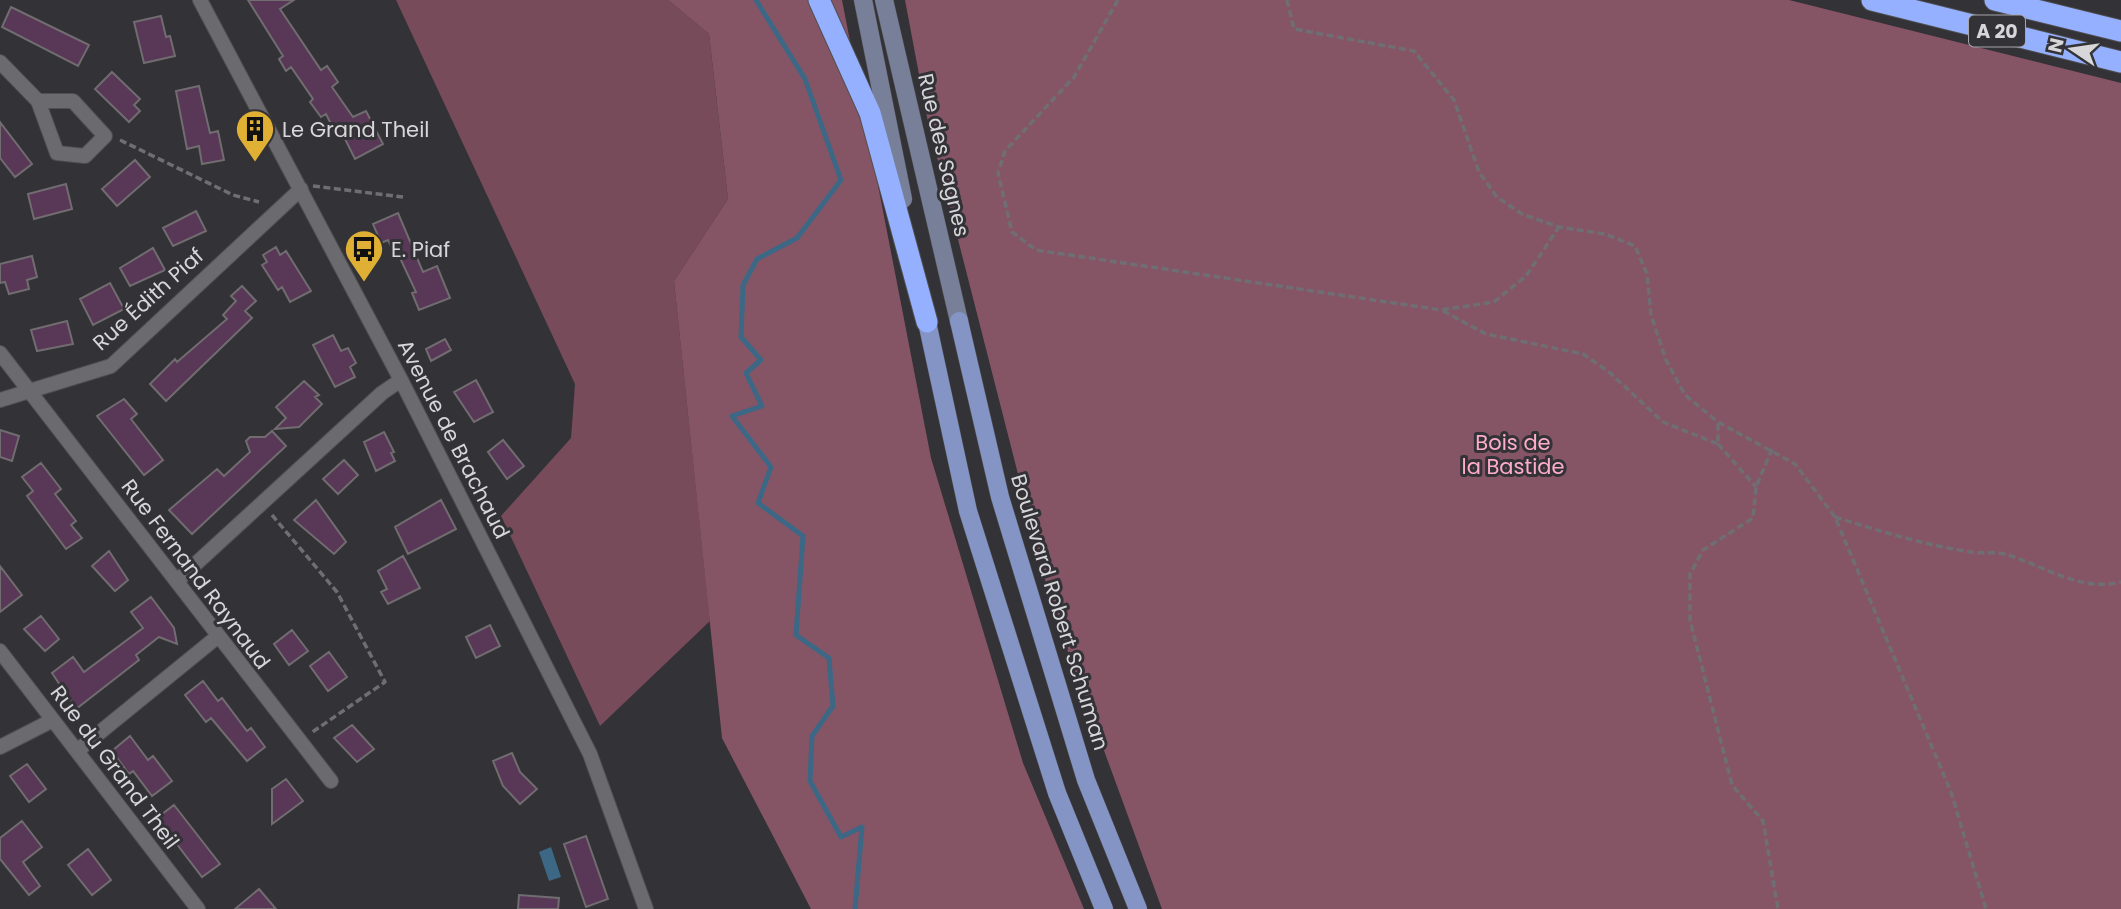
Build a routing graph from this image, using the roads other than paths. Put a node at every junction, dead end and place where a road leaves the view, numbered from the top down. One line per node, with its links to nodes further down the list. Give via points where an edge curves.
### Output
1 (200, 0): 11 (street, Avenue de Brachaud)
2 (819, 0): 13 (highway, via 870,114)
3 (863, 0): 13 (street)
4 (884, 0): 12 (street, Rue des Sagnes)
5 (1872, 0): 9 (highway, A 20)
6 (1995, 0): 7 (highway, A 20)
7 (2121, 31)
8 (0, 62): 10 (street)
9 (2121, 62)
10 (38, 101): 10 (street, via 73,102 105,136 85,156 57,153)
11 (301, 189): 15 (street, Avenue de Brachaud); 16 (street, Rue Édith Piaf, via 111,366)
12 (959, 321): 28 (main road, Boulevard Robert Schuman, via 1000,497 1086,780)
13 (928, 322): 27 (main road, via 968,511 1057,793)
14 (0, 353): 16 (street, Rue Fernand Raynaud)
15 (401, 380): 18 (street); 26 (street, Avenue de Brachaud, via 590,754)
16 (29, 391): 17 (street, Rue Édith Piaf); 18 (street, Rue Fernand Raynaud)
17 (0, 400)
18 (177, 581): 19 (street, Rue Fernand Raynaud)
19 (218, 637): 23 (street); 24 (street, Rue Fernand Raynaud)
20 (0, 651): 21 (street, Rue du Grand Theil)
21 (53, 720): 22 (street); 23 (street, Rue du Grand Theil)
22 (0, 747)
23 (76, 751): 25 (street, Rue du Grand Theil)
24 (331, 781)
25 (198, 909)
26 (646, 909)
27 (1104, 909)
28 (1138, 909)

